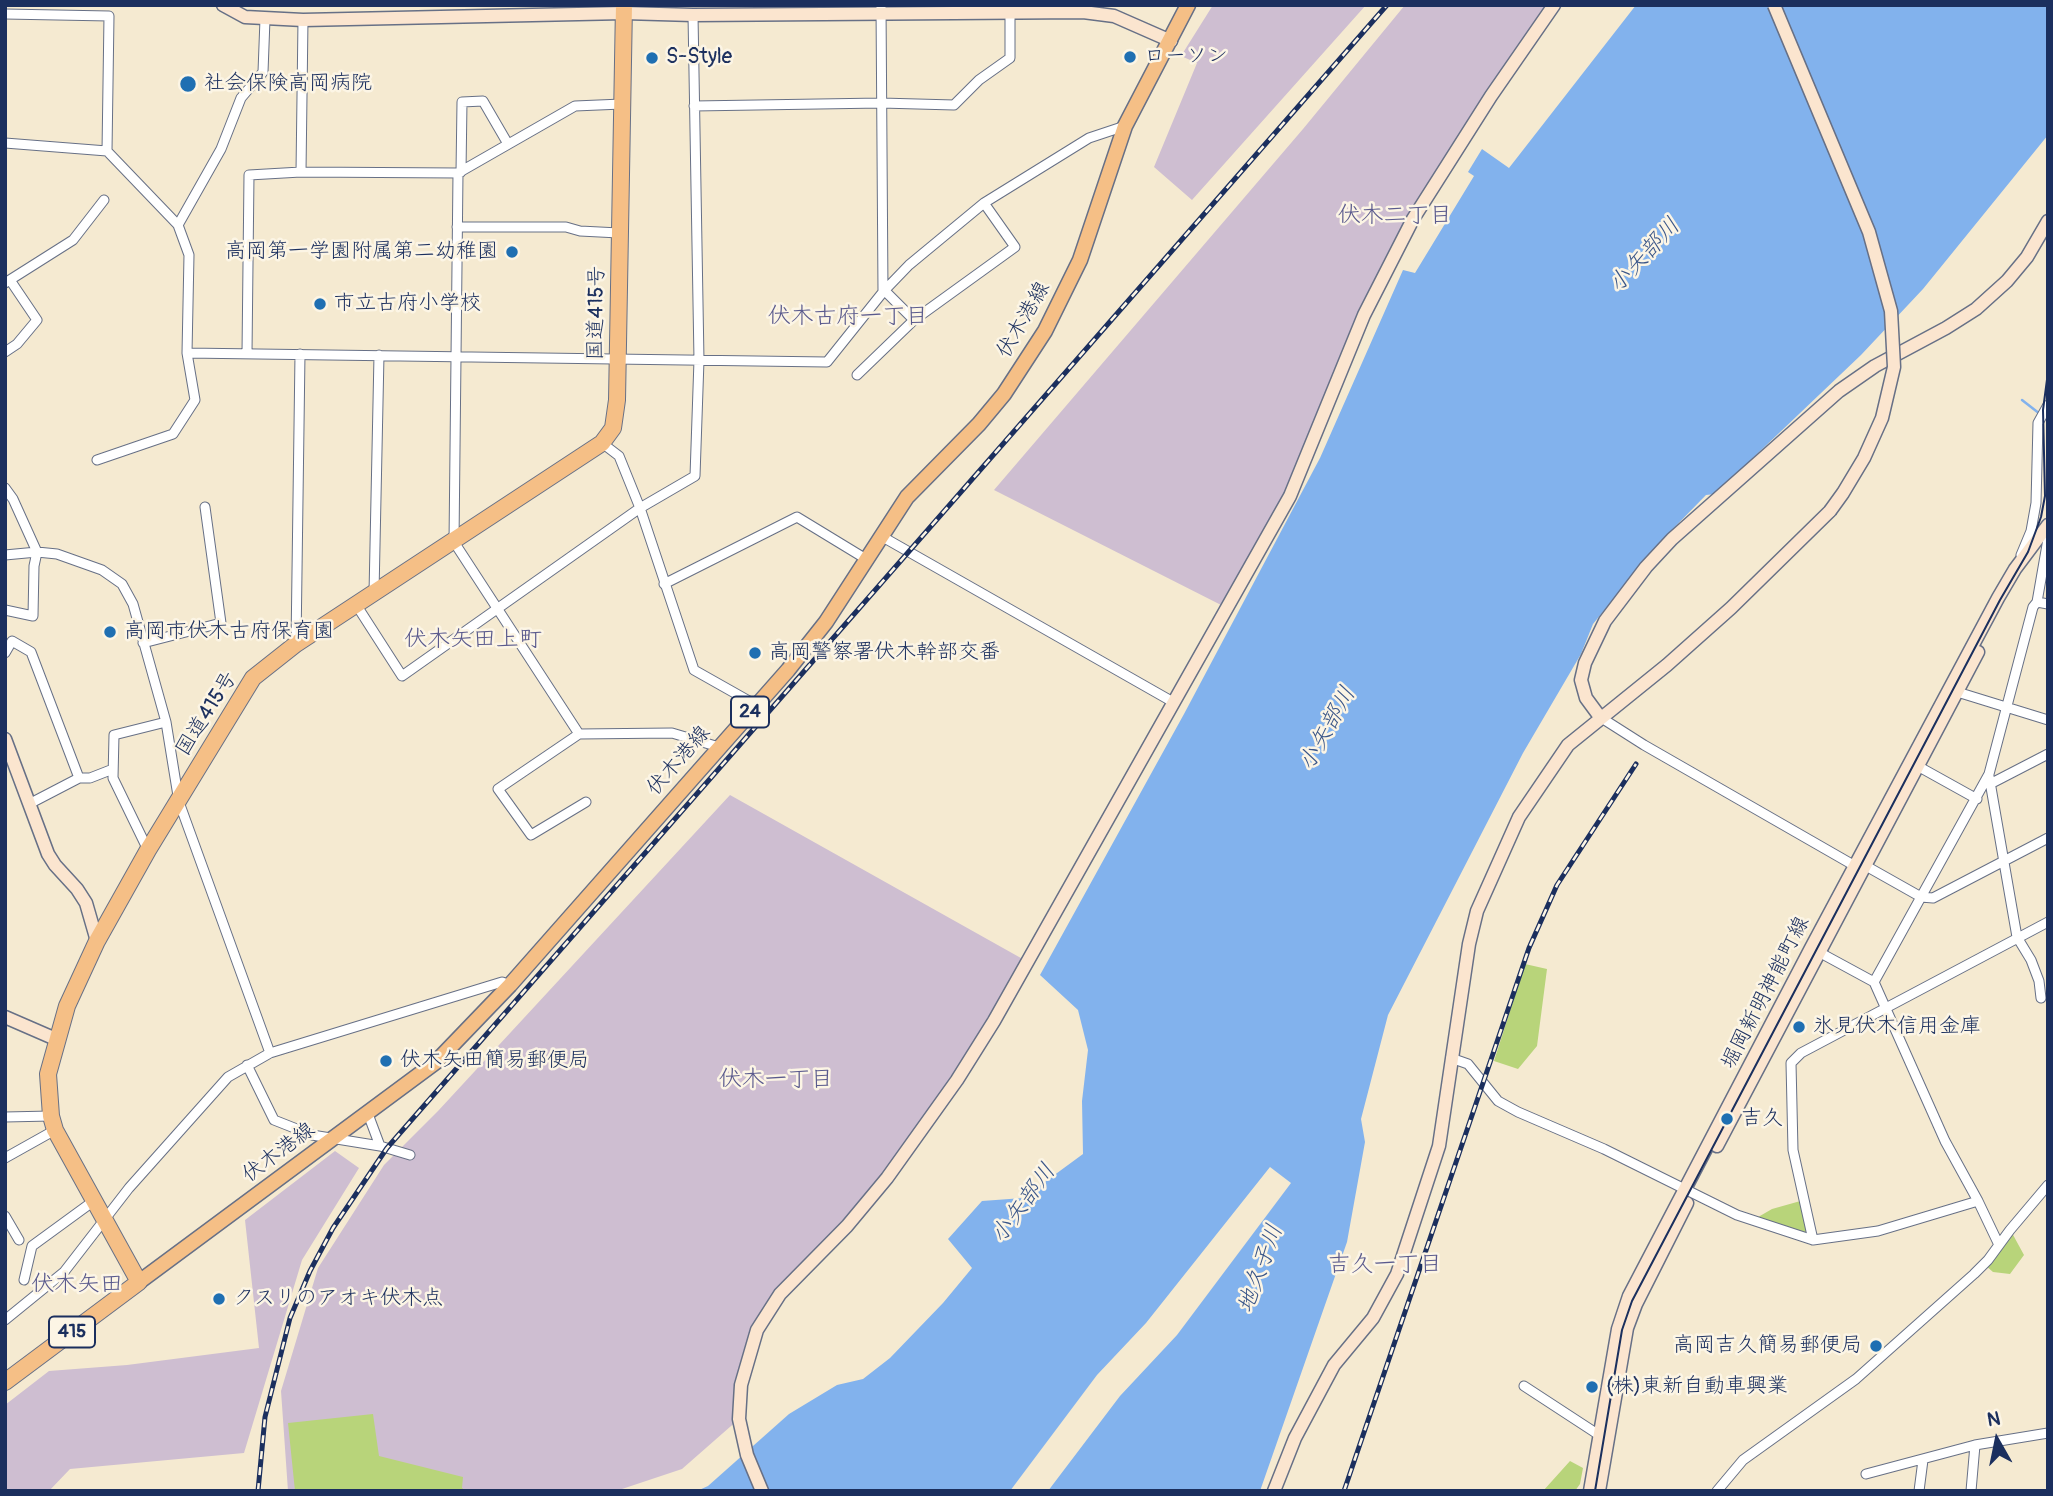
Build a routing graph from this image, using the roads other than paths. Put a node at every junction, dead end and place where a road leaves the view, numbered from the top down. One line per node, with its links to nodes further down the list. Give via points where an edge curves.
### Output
1 (223, 5): 13 (street, via 245,17)
2 (266, 5): 13 (street)
3 (1188, 5): 15 (main road, 伏木港線 / 24)
4 (1554, 5): 69 (street, via 1413,219 1364,315 1290,496)
5 (1774, 5): 72 (street, bridge, via 1869,232 1891,311 1894,367 1882,418 1864,458 1830,510 1731,608)
6 (624, 9): 9 (street); 12 (street); 17 (highway, 国道415号)
7 (1010, 9): 10 (street); 15 (street, via 1114,16); 16 (street, via 1010,58 954,105)
8 (30, 10): 11 (street); 22 (street, via 109,16)
9 (540, 10): 14 (street)
10 (881, 10): 12 (street); 16 (street)
11 (5, 14)
12 (693, 15): 18 (street)
13 (265, 19): 14 (street); 28 (street, via 263,72 241,98 221,149)
14 (303, 19): 23 (street)
15 (1171, 41): 19 (main road, 伏木港線 / 24)
16 (881, 103): 18 (street); 32 (street)
17 (622, 104): 21 (street, via 575,106); 30 (highway, 国道415号)
18 (694, 106): 41 (street)
19 (1125, 126): 26 (street, via 1089,138); 51 (main road, 伏木港線 / 24, via 1080,260 1045,331 1004,394 907,496)
20 (5, 143): 22 (street)
21 (508, 144): 24 (street); 24 (street, via 484,102 461,102)
22 (107, 151): 28 (street)
23 (301, 172): 24 (street); 36 (street, via 249,175)
24 (459, 172): 29 (street)
25 (104, 200): 31 (street, via 73,240)
26 (984, 203): 32 (street); 33 (street, via 1015,247)
27 (2048, 221): 72 (street, via 2027,257 1976,309 1839,391 1646,567 1605,621 1585,663 1581,680 1586,698)
28 (178, 225): 35 (street, via 189,255)
29 (457, 227): 30 (street, via 566,227); 39 (street)
30 (619, 233): 40 (highway, 国道415号)
31 (8, 281): 34 (street, via 37,320)
32 (884, 291): 33 (street); 41 (street, via 827,362)
33 (914, 320): 42 (street)
34 (5, 352)
35 (187, 353): 36 (street); 45 (street, via 195,400 173,434)
36 (247, 353): 37 (street)
37 (300, 354): 38 (street); 66 (street)
38 (379, 355): 39 (street); 59 (street)
39 (456, 357): 40 (street); 53 (street)
40 (617, 359): 41 (street); 44 (highway, 国道415号, via 612,428)
41 (699, 360): 49 (street, via 695,476)
42 (858, 375)
43 (2048, 405): 57 (street, via 2038,423 2038,481 2031,531)
44 (602, 443): 49 (street, via 619,456); 53 (highway, 国道415号)
45 (97, 460)
46 (5, 488): 47 (street)
47 (9, 499): 54 (street)
48 (205, 507): 65 (street, via 221,623)
49 (640, 508): 58 (street); 63 (street)
50 (2048, 525): 52 (street, 堀岡新明神能町線)
51 (881, 536): 56 (main road, 伏木港線 / 24); 69 (street)
52 (2044, 538): 57 (street, 堀岡新明神能町線); 60 (street); 68 (street, 堀岡新明神能町線)
53 (454, 542): 59 (highway, 国道415号); 63 (street)
54 (37, 552): 55 (street); 64 (street, via 33,616); 65 (street, via 102,570 122,584 133,604)
55 (5, 555)
56 (866, 559): 58 (street, via 797,517); 70 (main road, 伏木港線 / 24, via 817,634)
57 (2015, 569): 68 (street, 堀岡新明神能町線)
58 (664, 584): 70 (street, via 694,670)
59 (374, 594): 62 (highway, 国道415号)
60 (2037, 602): 61 (street); 71 (street)
61 (2048, 604)
62 (357, 606): 63 (street, via 402,677); 66 (highway, 国道415号)
63 (496, 609): 75 (street)
64 (5, 610)
65 (143, 643): 74 (street)
66 (296, 644): 84 (highway, 国道415号, via 253,678)
67 (5, 653): 81 (street, via 12,641 31,652)
68 (1953, 690): 71 (street); 79 (street, 堀岡新明神能町線)
69 (1173, 702): 131 (street, via 957,1080 887,1178 780,1294 757,1330 741,1385 739,1419)
70 (756, 705): 77 (main road, 伏木港線 / 24)
71 (2007, 708): 73 (street); 82 (street)
72 (1601, 717): 90 (street); 103 (street, via 1568,745 1548,773 1519,817 1492,874 1469,944)
73 (2048, 720)
74 (166, 722): 80 (street, via 114,735); 84 (street)
75 (579, 734): 77 (street, via 672,733); 85 (street, via 498,789 531,835)
76 (5, 739): 86 (street)
77 (719, 747): 97 (main road, 伏木港線 / 24)
78 (2048, 754): 82 (street)
79 (1914, 764): 83 (street); 90 (street, 堀岡新明神能町線)
80 (113, 769): 81 (street); 88 (street, via 113,778)
81 (79, 778): 86 (street)
82 (1989, 779): 83 (street); 89 (street)
83 (1977, 799): 91 (street)
84 (179, 802): 88 (highway, 国道415号); 102 (street)
85 (586, 802)
86 (29, 804): 94 (street, via 48,854 86,904)
87 (2048, 838): 89 (street)
88 (148, 850): 94 (highway, 国道415号)
89 (2002, 862): 91 (street, via 1933,898); 93 (street)
90 (1860, 866): 91 (street); 95 (street, 堀岡新明神能町線)
91 (1922, 897): 96 (street)
92 (2048, 922): 93 (street)
93 (2017, 937): 98 (street, via 2031,960); 99 (street)
94 (97, 941): 101 (highway, 国道415号, via 66,1006)
95 (1815, 950): 96 (street); 113 (street, 堀岡新明神能町線)
96 (1874, 982): 99 (street)
97 (510, 985): 102 (street, via 502,982); 105 (main road, 伏木港線 / 24, via 436,1062)
98 (2041, 998)
99 (1885, 1008): 115 (street, via 1945,1142); 119 (street, via 1801,1052 1791,1063 1793,1150)
100 (5, 1017): 101 (street)
101 (58, 1040): 107 (highway, 国道415号, via 48,1074)
102 (271, 1053): 104 (street)
103 (1451, 1058): 113 (street, via 1468,1064 1499,1101); 132 (street, via 1439,1146 1397,1274 1373,1318 1334,1365)
104 (247, 1065): 108 (street, via 274,1121); 117 (street, via 228,1077)
105 (368, 1114): 108 (main road, 伏木港線 / 24); 109 (street)
106 (5, 1117): 107 (street)
107 (53, 1123): 111 (street); 114 (highway, 国道415号)
108 (331, 1139): 109 (street); 122 (main road, 伏木港線 / 24)
109 (380, 1146): 110 (street)
110 (410, 1155)
111 (5, 1158)
112 (2048, 1185): 120 (street)
113 (1688, 1192): 119 (street, via 1737,1215); 127 (street, 堀岡新明神能町線, via 1623,1311); 134 (street, 堀岡新明神能町線, via 1627,1328)
114 (95, 1200): 117 (highway, 国道415号); 121 (street, via 32,1246)
115 (1978, 1201): 119 (street, via 1878,1231); 120 (street)
116 (6, 1217): 118 (street)
117 (106, 1220): 122 (highway, 国道415号); 123 (street, via 64,1272)
118 (19, 1240)
119 (1813, 1240)
120 (1999, 1245): 135 (street, via 1901,1340 1856,1379 1744,1460)
121 (24, 1280)
122 (139, 1282): 124 (highway, 415)
123 (5, 1320)
124 (5, 1382)
125 (1524, 1386): 127 (street)
126 (2048, 1433): 128 (street)
127 (1599, 1435): 133 (street, 堀岡新明神能町線)
128 (1975, 1445): 129 (street); 137 (street)
129 (1923, 1460): 130 (street); 136 (street)
130 (1866, 1474)
131 (762, 1491)
132 (1273, 1491)
133 (1590, 1491)
134 (1599, 1491)
135 (1717, 1491)
136 (1919, 1491)
137 (1971, 1491)

